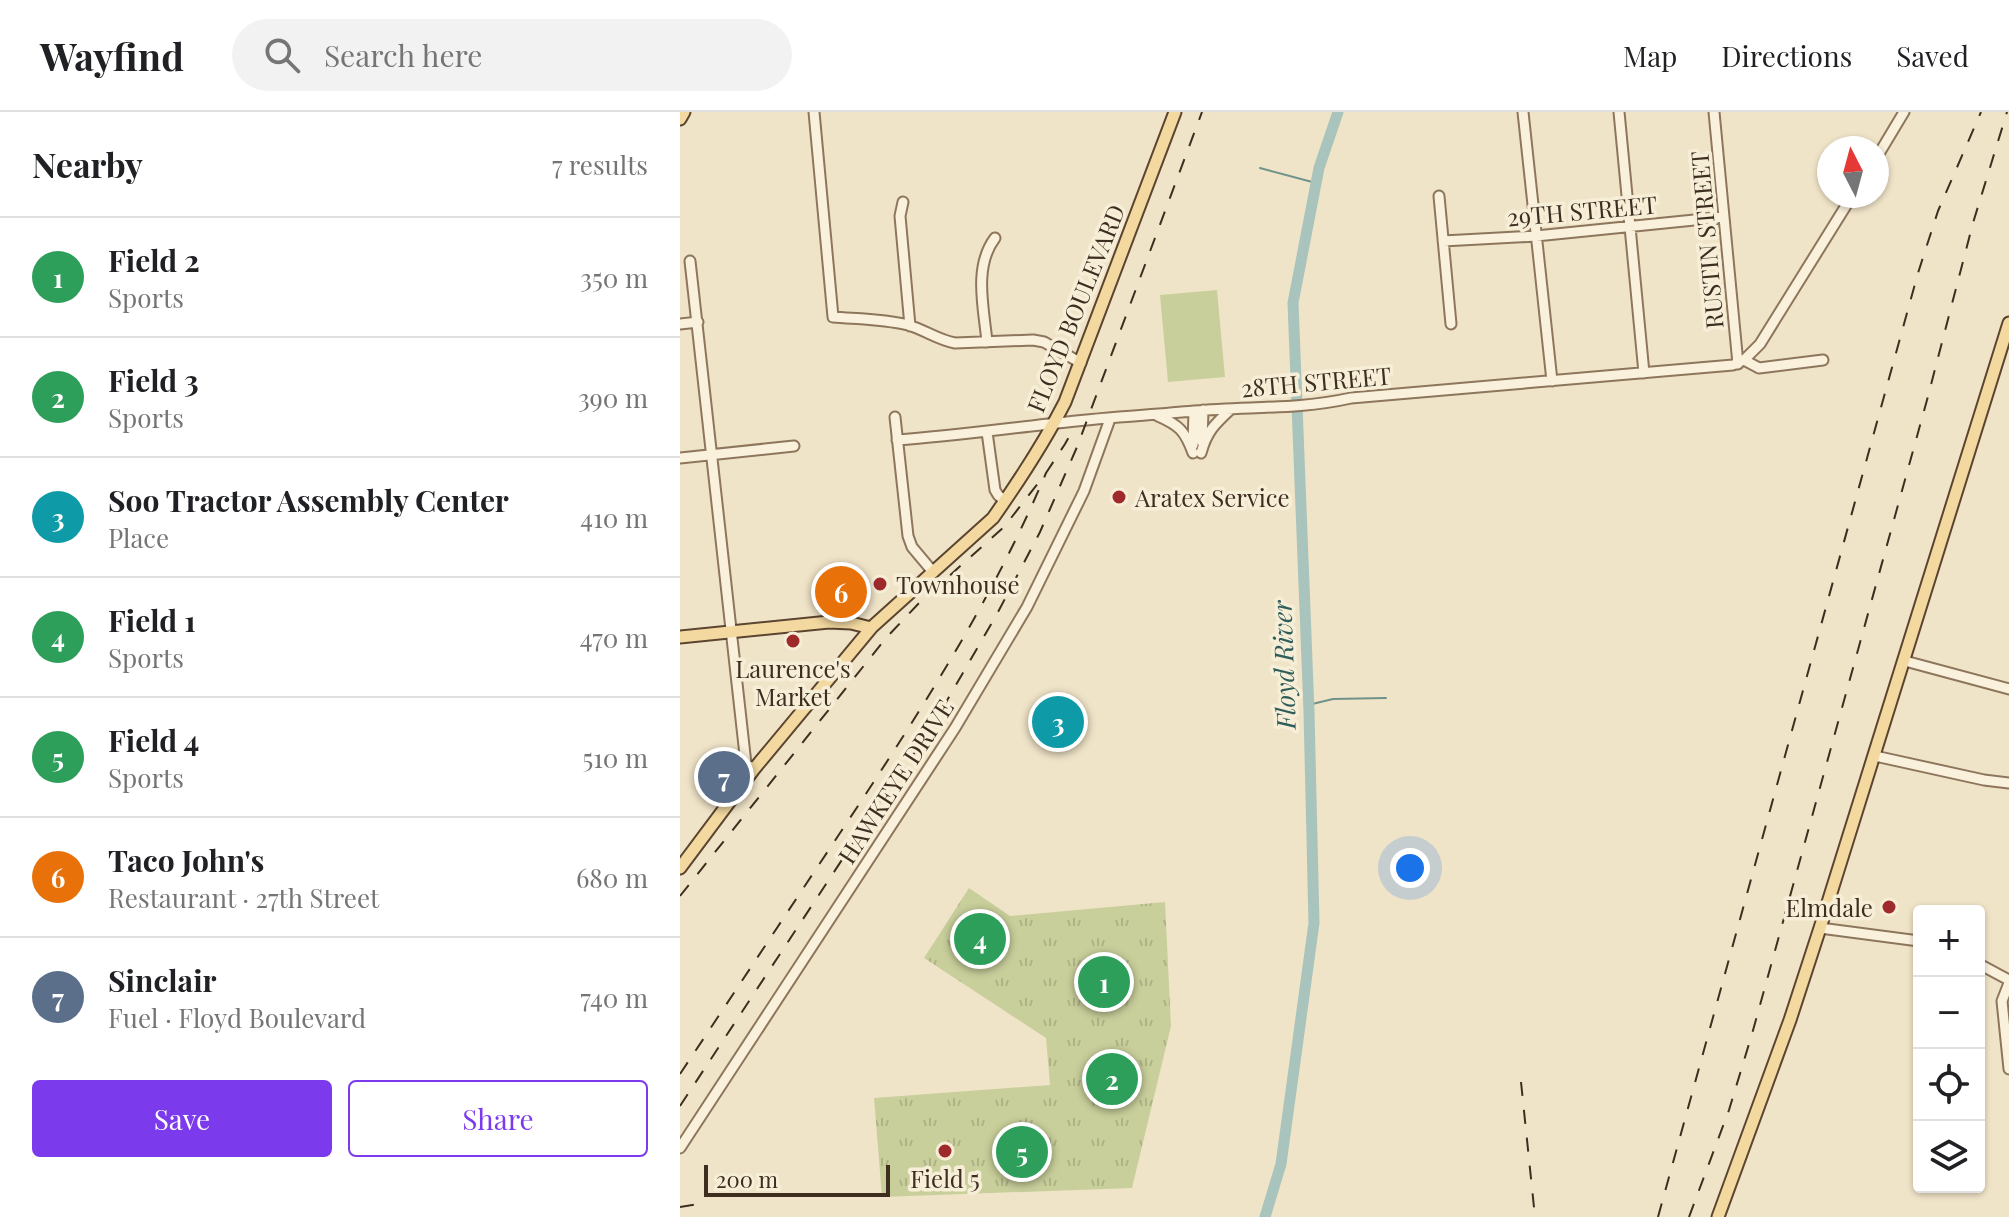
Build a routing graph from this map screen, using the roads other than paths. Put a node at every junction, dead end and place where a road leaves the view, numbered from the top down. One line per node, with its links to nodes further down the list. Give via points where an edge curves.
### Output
1 (684, 112): 8 (main road)
2 (814, 112): 23 (street, via 833,317)
3 (1175, 112): 28 (main road, FLOYD BOULEVARD)
4 (1523, 112): 15 (street)
5 (1619, 112): 14 (street)
6 (1714, 112): 13 (street, RUSTIN STREET)
7 (1904, 112): 9 (street)
8 (680, 119)
9 (1889, 137)
10 (1439, 196): 17 (street)
11 (903, 202): 23 (street)
12 (1845, 208): 27 (street, via 1760,344)
13 (1724, 217): 14 (street, 29TH STREET); 27 (street, RUSTIN STREET)
14 (1629, 226): 15 (street, 29TH STREET); 29 (street)
15 (1536, 236): 17 (street, 29TH STREET); 30 (street)
16 (995, 238): 25 (street, via 982,275)
17 (1443, 241): 22 (street)
18 (690, 261): 19 (street)
19 (698, 322): 21 (street); 40 (street)
20 (2009, 323): 24 (main road)
21 (680, 324)
22 (1451, 324)
23 (910, 326): 25 (street, via 945,341)
24 (2006, 340): 47 (main road)
25 (987, 342): 28 (street, via 1044,342)
26 (1823, 360): 27 (street, 28TH STREET, via 1759,368)
27 (1741, 362): 29 (street, 28TH STREET)
28 (1081, 363): 36 (main road, FLOYD BOULEVARD)
29 (1644, 373): 30 (street, 28TH STREET)
30 (1552, 381): 31 (street, 28TH STREET, via 1302,407)
31 (1231, 409): 32 (street, 28TH STREET); 32 (street, via 1206,436 1201,453)
32 (1198, 411): 33 (street, 28TH STREET); 33 (street, via 1193,453 1180,428)
33 (1154, 415): 35 (street, 28TH STREET)
34 (895, 417): 38 (street)
35 (1110, 419): 36 (street, 28TH STREET); 58 (street, HAWKEYE DRIVE, via 1084,491 1027,607 955,728)
36 (1054, 424): 37 (street, 28TH STREET); 42 (main road, FLOYD BOULEVARD)
37 (987, 432): 38 (street, 28TH STREET); 42 (street, via 995,490)
38 (897, 440): 43 (street, via 908,536)
39 (794, 446): 40 (street)
40 (711, 454): 41 (street); 45 (street)
41 (680, 458)
42 (1005, 501): 43 (main road, FLOYD BOULEVARD)
43 (933, 572): 44 (main road, FLOYD BOULEVARD)
44 (871, 628): 45 (main road, via 829,622); 50 (main road, FLOYD BOULEVARD)
45 (731, 632): 46 (main road); 50 (street, via 746,764)
46 (680, 637)
47 (1905, 661): 48 (street); 49 (main road)
48 (2009, 689)
49 (1875, 756): 51 (street); 53 (main road)
50 (754, 769): 52 (main road, FLOYD BOULEVARD)
51 (2009, 783)
52 (680, 868)
53 (1820, 928): 54 (street); 59 (main road)
54 (1913, 940)
55 (1985, 968): 56 (street)
56 (2009, 982): 57 (street, via 2002,1001)
57 (2009, 1069)
58 (680, 1148)
59 (1718, 1217)

